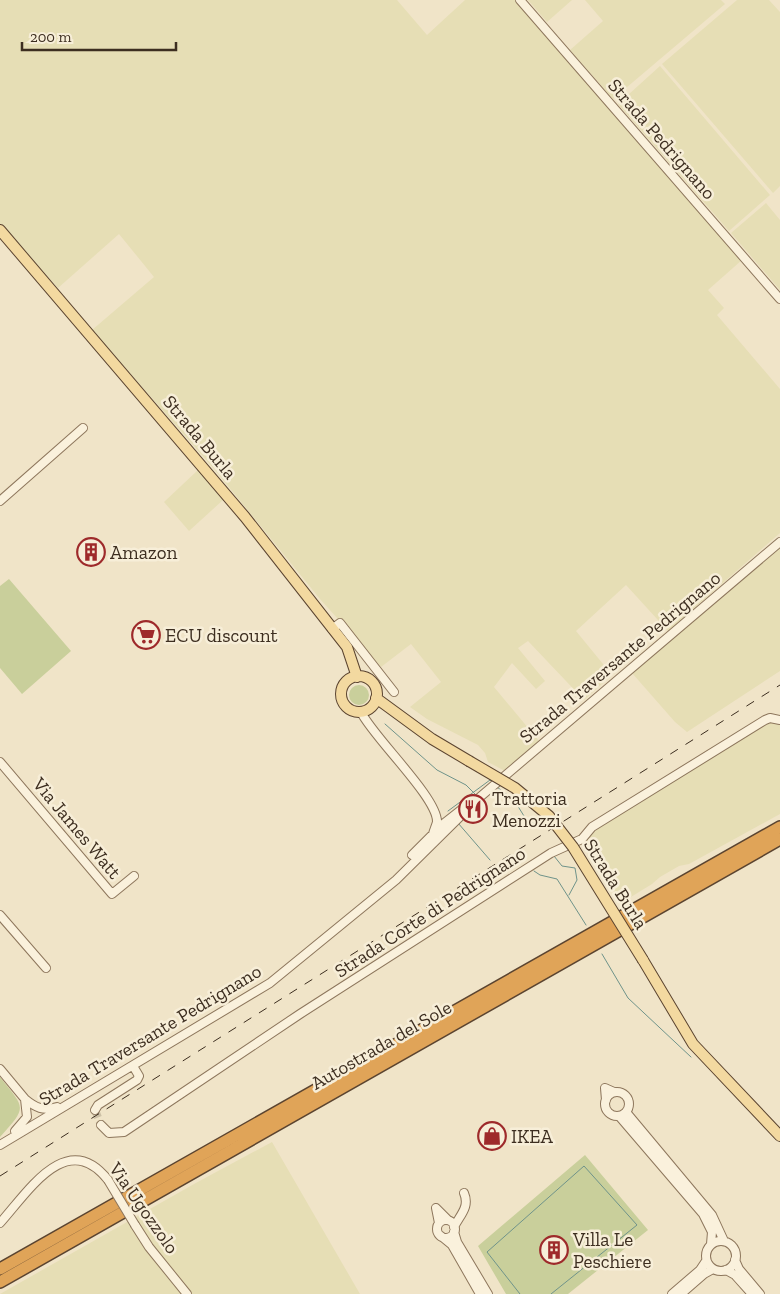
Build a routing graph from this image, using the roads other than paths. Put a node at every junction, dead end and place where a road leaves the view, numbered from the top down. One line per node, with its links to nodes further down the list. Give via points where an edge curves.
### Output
1 (520, 0): 3 (street, Strada Pedrignano)
2 (0, 230): 7 (main road, Strada Burla, via 239,510)
3 (780, 300)
4 (83, 428): 5 (street)
5 (0, 501)
6 (780, 542): 15 (street, Strada Traversante Pedrignano)
7 (332, 628): 8 (main road, Strada Burla, via 347,646); 9 (street, via 340,623)
8 (358, 677): 10 (main road, Strada Burla, via 372,683); 11 (main road, via 344,686 342,698 350,710)
9 (394, 692)
10 (376, 698): 11 (main road, via 371,708); 32 (main road, Strada Burla, bridge, via 432,739 515,788 549,816 573,847 693,1044)
11 (361, 712): 14 (street, via 367,724 406,769)
12 (780, 720): 31 (street, Strada Corte di Pedrignano, via 764,720 592,827 582,839 551,853 300,1014 124,1132 109,1133)
13 (0, 762): 20 (street, Via James Watt, via 112,894)
14 (434, 812): 15 (street); 16 (street)
15 (452, 820): 16 (street); 19 (street, Strada Traversante Pedrignano)
16 (439, 823): 19 (street, Strada Traversante Pedrignano, via 439,832); 21 (street, Strada Traversante Pedrignano, via 433,834)
17 (780, 827): 43 (highway, Autostrada del Sole)
18 (780, 839): 46 (highway, Autostrada del Sole)
19 (412, 863): 21 (street, Strada Traversante Pedrignano)
20 (134, 876)
21 (383, 889): 24 (street, Strada Traversante Pedrignano, via 270,983)
22 (0, 914): 23 (street)
23 (46, 968)
24 (133, 1066): 26 (street, Strada Traversante Pedrignano); 28 (street, via 139,1076 137,1080)
25 (0, 1069): 27 (street)
26 (76, 1100): 27 (street, via 46,1110); 30 (street, Strada Traversante Pedrignano)
27 (30, 1108): 30 (street); 33 (street, via 22,1126)
28 (95, 1110)
29 (622, 1114): 29 (street, via 629,1106 628,1099 622,1093 614,1092 606,1100 607,1111 612,1115); 39 (street, via 631,1120 712,1215); 40 (street, via 707,1219 712,1232)
30 (38, 1121): 33 (street, Strada Traversante Pedrignano)
31 (101, 1125)
32 (780, 1136)
33 (0, 1145)
34 (464, 1194): 37 (street, via 467,1203)
35 (0, 1223): 47 (street, Via Ugozzolo, bridge, via 48,1171 67,1160 82,1160 96,1167 108,1180 149,1247)
36 (439, 1223): 37 (street); 37 (street, via 436,1208); 38 (street, via 437,1228)
37 (451, 1225): 38 (street, via 449,1237); 49 (street)
38 (441, 1236): 48 (street, via 452,1245)
39 (724, 1241): 40 (street); 41 (street, via 733,1247)
40 (711, 1244): 42 (street)
41 (735, 1260): 45 (street); 53 (street)
42 (706, 1261): 44 (street); 50 (street)
43 (0, 1269)
44 (713, 1270): 45 (street); 51 (street)
45 (726, 1270): 52 (street)
46 (0, 1282)
47 (187, 1294)
48 (480, 1294)
49 (488, 1294)
50 (672, 1294)
51 (681, 1294)
52 (752, 1294)
53 (760, 1294)

